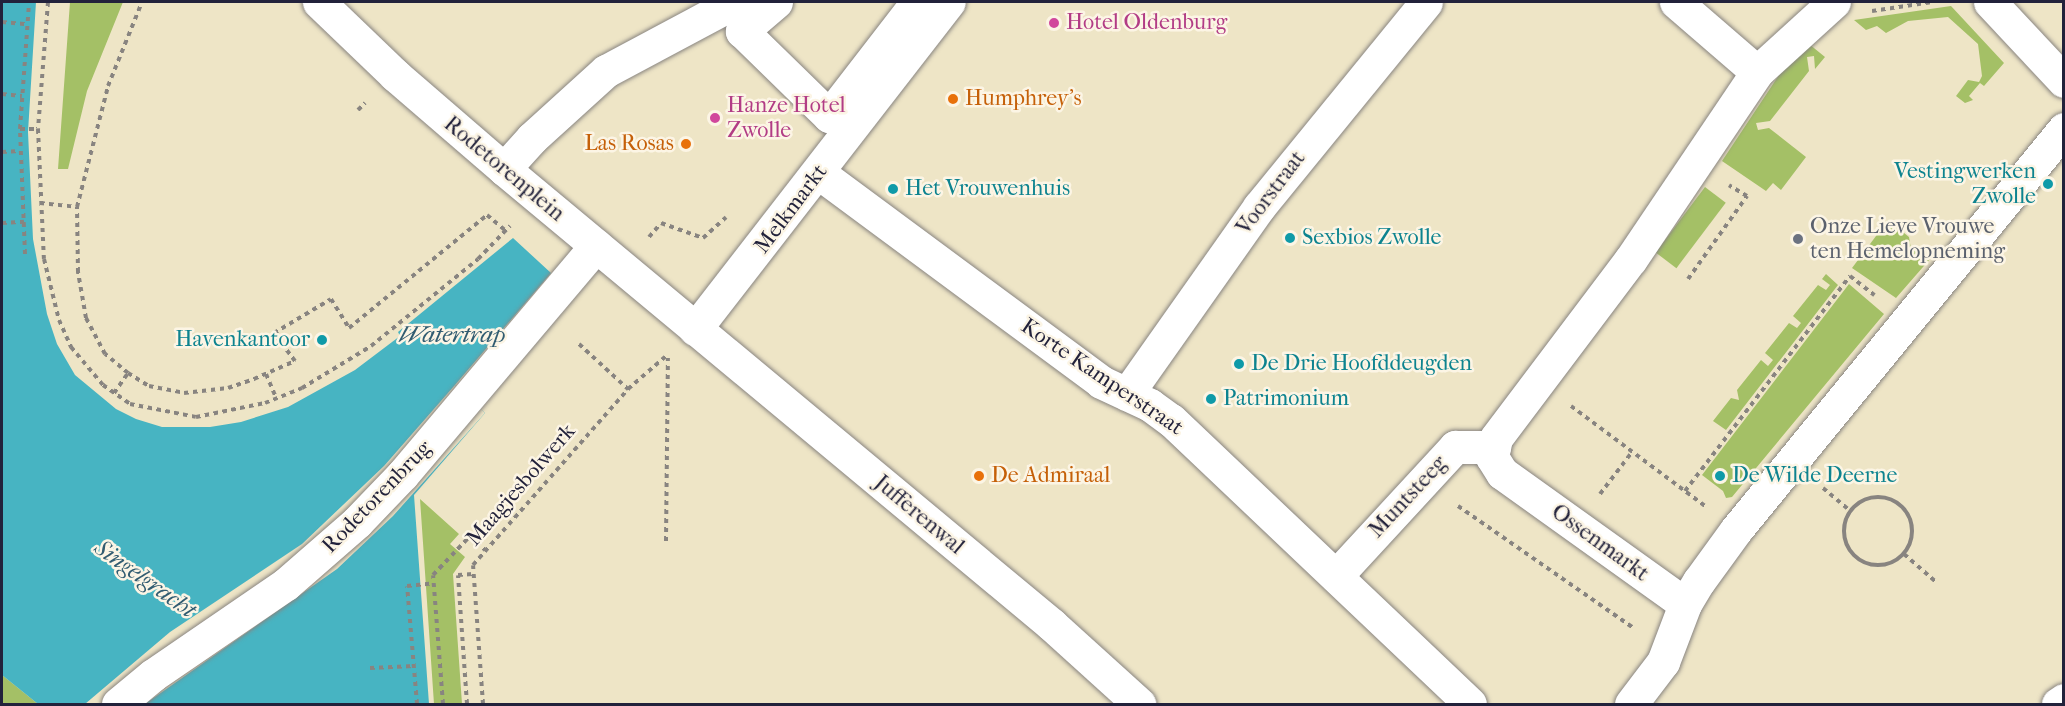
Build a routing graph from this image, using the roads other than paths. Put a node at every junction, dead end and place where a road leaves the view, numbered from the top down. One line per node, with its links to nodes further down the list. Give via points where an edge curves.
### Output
1 (735, 2): 13 (street, via 606,70 532,138)
2 (776, 2): 3 (street, via 742,31 829,116)
3 (918, 2)
4 (949, 2): 14 (street, Melkmarkt)
5 (1426, 2): 17 (street, Voorstraat, via 1274,188)
6 (1676, 2): 10 (street)
7 (1834, 2): 10 (street)
8 (1990, 2): 11 (street)
9 (331, 6): 13 (street, Rodetorenplein)
10 (1757, 72): 18 (street, via 1631,259 1496,438)
11 (2064, 81)
12 (2064, 129): 20 (street, via 1736,530)
13 (504, 170): 15 (street, Rodetorenplein)
14 (819, 173): 16 (street, Melkmarkt); 17 (street, Korte Kamperstraat, via 1101,382)
15 (596, 246): 16 (street, Rodetorenplein); 22 (street, Rodetorenbrug, via 403,474 321,556)
16 (696, 329): 23 (street, Jufferenwal, via 1045,619)
17 (1128, 394): 19 (street, Korte Kamperstraat, via 1171,420)
18 (1494, 447): 19 (street, Muntsteeg, via 1455,447); 20 (street, Ossenmarkt, via 1492,457 1502,473)
19 (1336, 576): 24 (street, Korte Kamperstraat)
20 (1685, 604): 25 (street, via 1656,675)
21 (2064, 700): 26 (street)
22 (118, 705)
23 (1139, 705)
24 (1470, 705)
25 (1631, 705)
26 (2058, 705)

